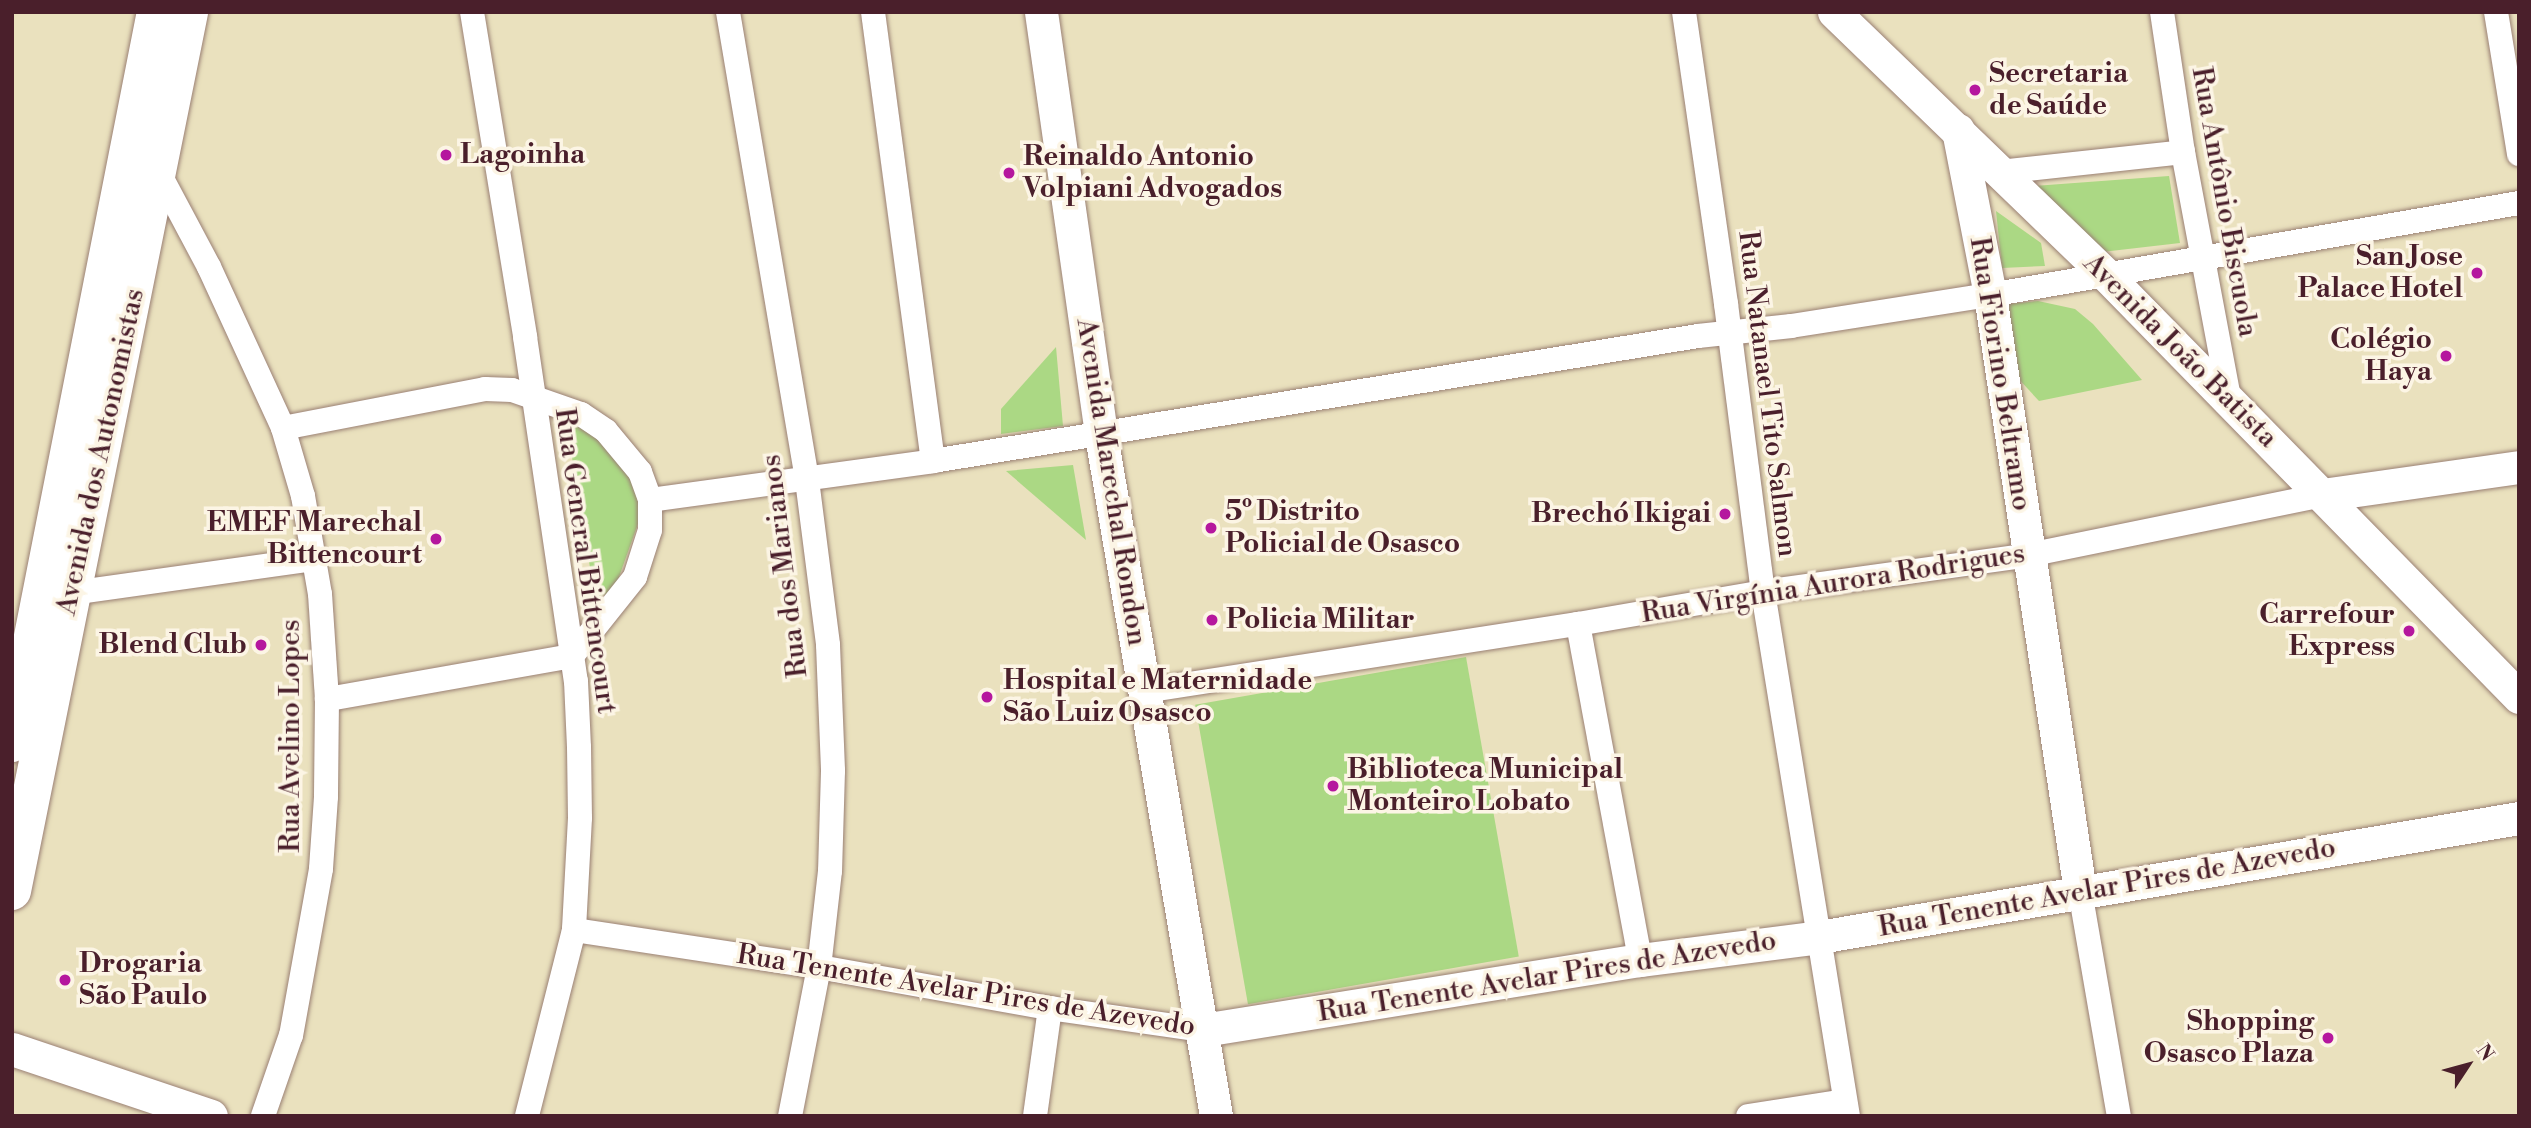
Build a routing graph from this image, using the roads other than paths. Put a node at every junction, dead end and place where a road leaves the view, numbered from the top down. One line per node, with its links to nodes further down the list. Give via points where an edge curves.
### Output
1 (156, 12): 39 (main road, Avenida dos Autonomistas)
2 (189, 12): 15 (main road, Avenida dos Autonomistas)
3 (472, 12): 21 (street, Rua General Bittencourt)
4 (727, 12): 27 (street, Rua dos Marianos)
5 (873, 12): 25 (street)
6 (1041, 12): 24 (street, Avenida Marechal Rondon)
7 (1684, 12): 20 (street, Rua Natanael Tito Salmon)
8 (1834, 12): 11 (street, Avenida João Batista)
9 (2162, 12): 12 (street, Rua Antônio Biscuola)
10 (2496, 12): 13 (street)
11 (1958, 130): 14 (street, Avenida João Batista); 19 (street, Rua Fiorino Beltramo)
12 (2183, 152): 14 (street); 17 (street, Rua Antônio Biscuola)
13 (2519, 154)
14 (2000, 172): 18 (street, Avenida João Batista)
15 (159, 173): 23 (street, Rua Avelino Lopes, via 268,388); 33 (main road, Avenida dos Autonomistas)
16 (2519, 203): 17 (street)
17 (2203, 256): 18 (street); 22 (street, Rua Antônio Biscuola)
18 (2105, 274): 19 (street); 22 (street, Avenida João Batista)
19 (1990, 295): 20 (street); 30 (street, Rua Fiorino Beltramo)
20 (1730, 331): 24 (street); 32 (street, Rua Natanael Tito Salmon)
21 (532, 396): 23 (street, via 485,389); 29 (street, via 581,414 606,431 640,472); 35 (street, Rua General Bittencourt)
22 (2230, 401): 28 (street, Avenida João Batista)
23 (283, 428): 31 (street, Rua Avelino Lopes, via 303,496)
24 (1101, 435): 25 (street); 36 (street, Avenida Marechal Rondon)
25 (933, 461): 27 (street)
26 (2519, 467): 28 (street, Rua Virgínia Aurora Rodrigues)
27 (807, 480): 29 (street); 47 (street, Rua dos Marianos, via 828,645 833,771 830,871)
28 (2322, 495): 30 (street, Rua Virgínia Aurora Rodrigues); 37 (street, Avenida João Batista)
29 (650, 500): 35 (street, via 650,530 635,577)
30 (2028, 555): 32 (street, Rua Virgínia Aurora Rodrigues); 43 (street, Rua Fiorino Beltramo)
31 (314, 559): 33 (street); 38 (street, Rua Avelino Lopes)
32 (1763, 592): 34 (street, Rua Virgínia Aurora Rodrigues); 45 (street, Rua Natanael Tito Salmon)
33 (72, 593): 42 (main road, Avenida dos Autonomistas)
34 (1578, 624): 36 (street, Rua Virgínia Aurora Rodrigues); 46 (street)
35 (572, 656): 38 (street); 44 (street, Rua General Bittencourt, via 580,760)
36 (1144, 691): 49 (street, Avenida Marechal Rondon)
37 (2519, 697)
38 (327, 699): 53 (street, Rua Avelino Lopes, via 319,880 291,1035)
39 (17, 700): 40 (main road, Avenida dos Autonomistas)
40 (12, 743)
41 (2519, 818): 43 (street, Rua Tenente Avelar Pires de Azevedo)
42 (12, 891)
43 (2080, 891): 45 (street, Rua Tenente Avelar Pires de Azevedo); 59 (street, Rua Fiorino Beltramo)
44 (574, 930): 47 (street, Rua Tenente Avelar Pires de Azevedo); 54 (street, Rua General Bittencourt)
45 (1819, 937): 46 (street, Rua Tenente Avelar Pires de Azevedo); 51 (street, Rua Natanael Tito Salmon)
46 (1640, 960): 49 (street, Rua Tenente Avelar Pires de Azevedo)
47 (819, 967): 48 (street, Rua Tenente Avelar Pires de Azevedo); 55 (street, Rua dos Marianos)
48 (1050, 1008): 49 (street, Rua Tenente Avelar Pires de Azevedo); 56 (street)
49 (1203, 1030): 57 (street, Avenida Marechal Rondon)
50 (12, 1049): 52 (street)
51 (1847, 1108): 58 (street)
52 (211, 1116)
53 (263, 1116)
54 (527, 1116)
55 (790, 1116)
56 (1035, 1116)
57 (1216, 1116)
58 (1748, 1116)
59 (2119, 1116)

